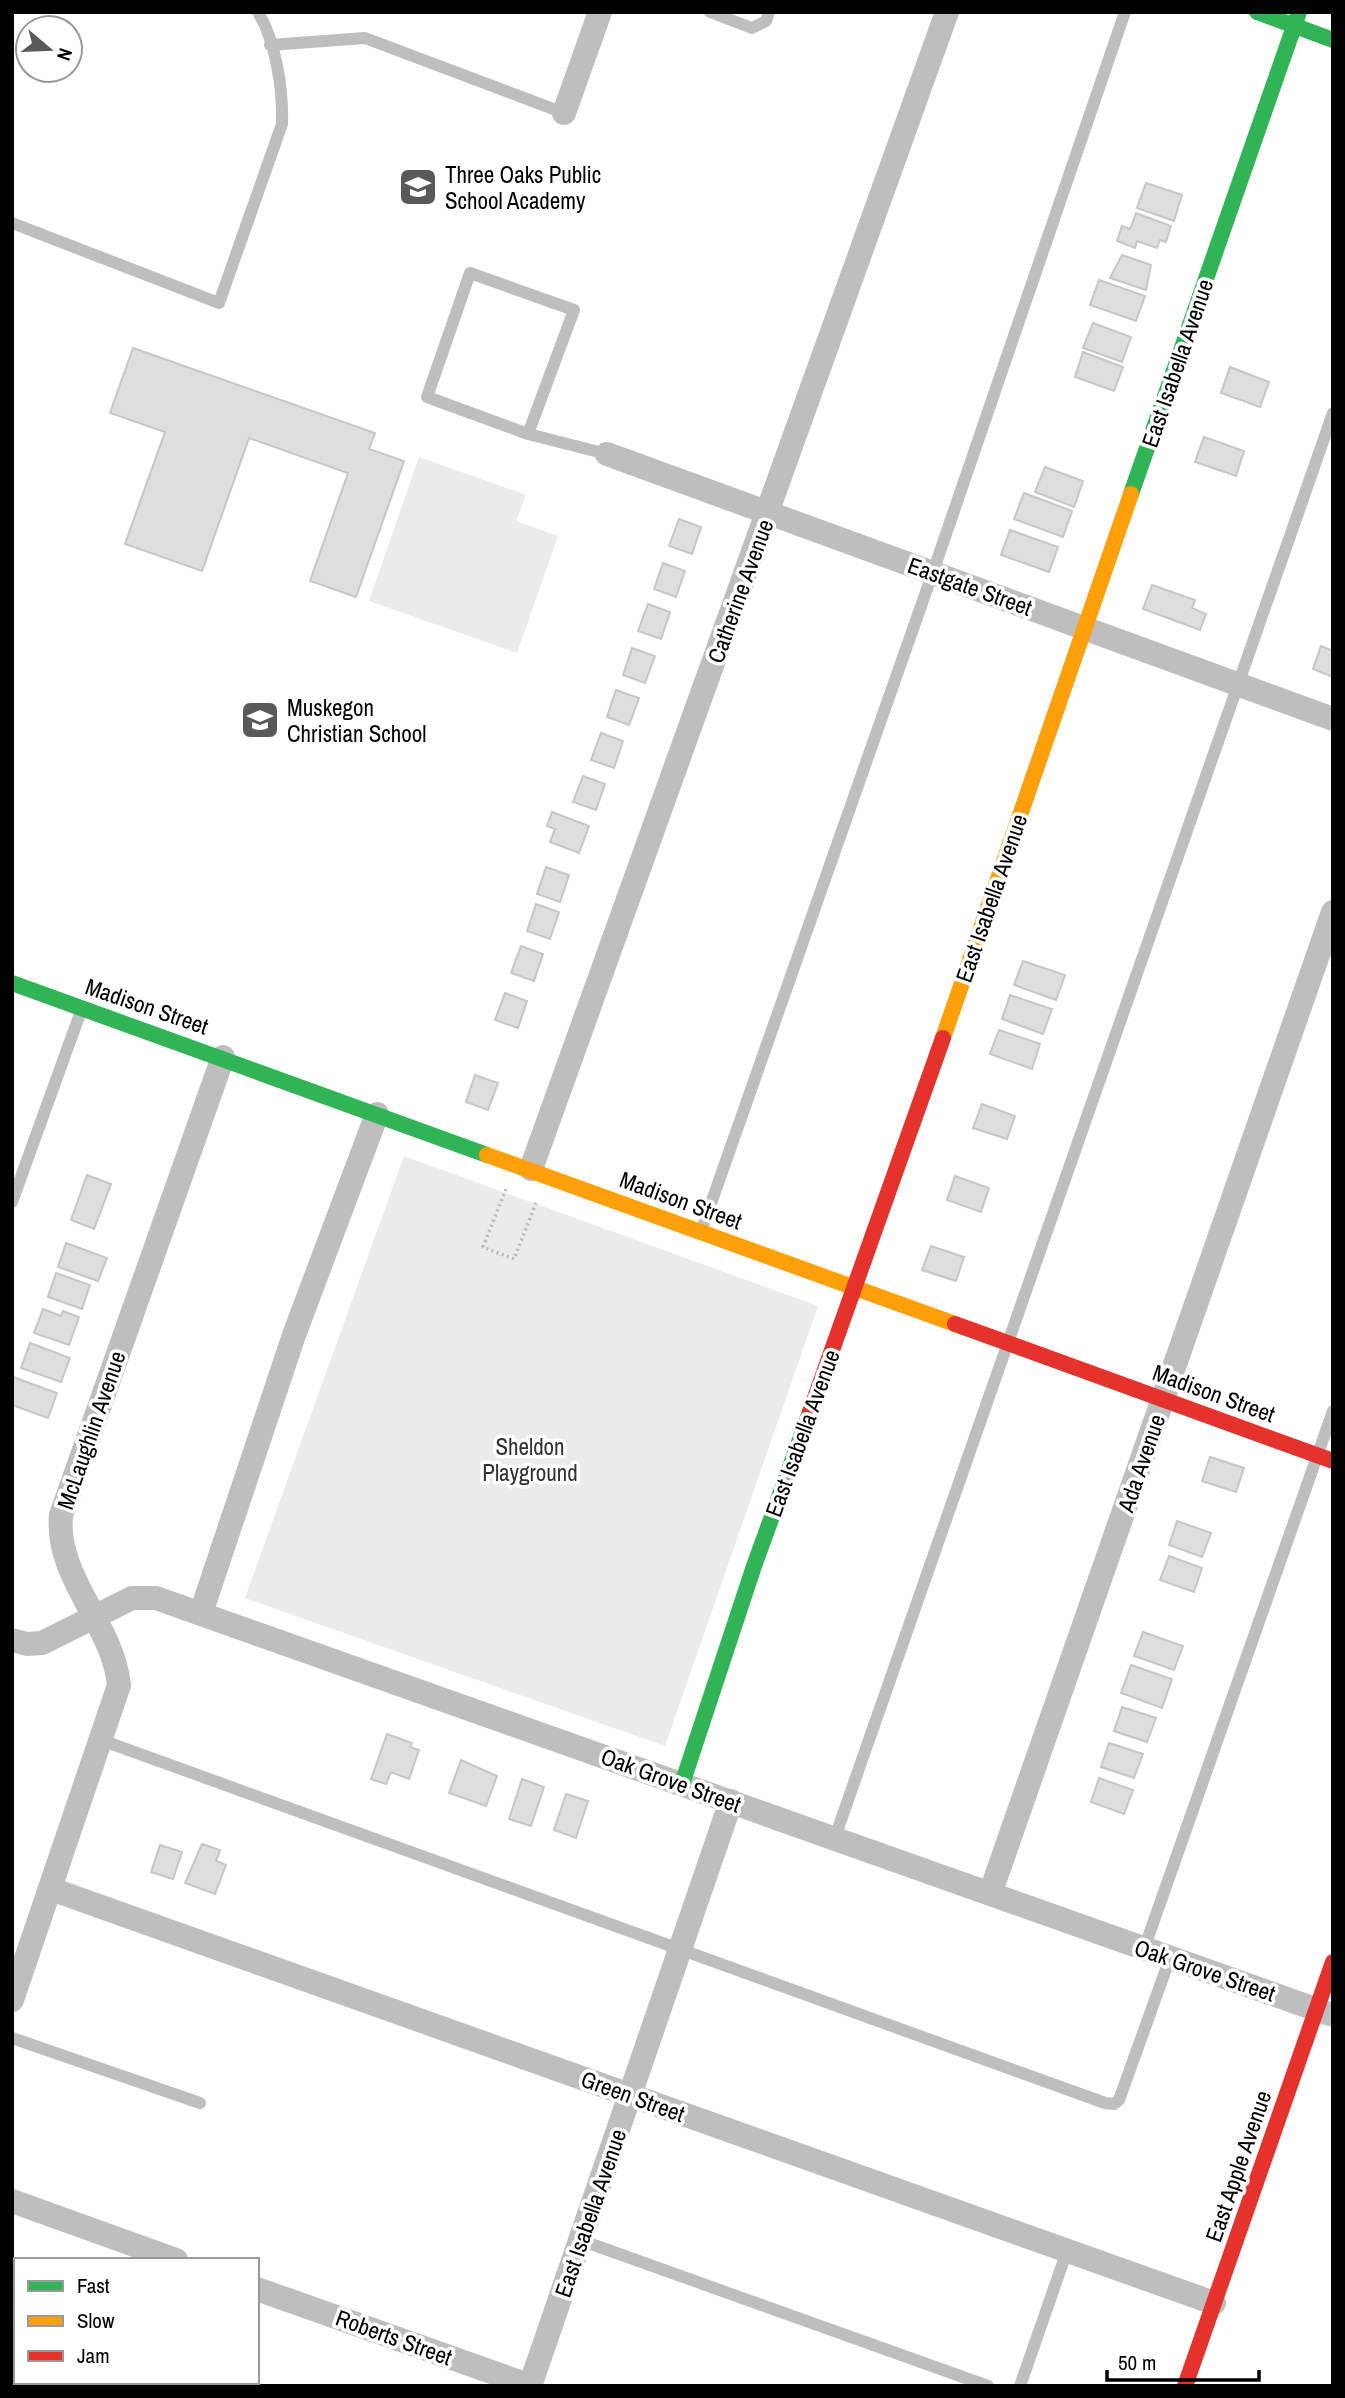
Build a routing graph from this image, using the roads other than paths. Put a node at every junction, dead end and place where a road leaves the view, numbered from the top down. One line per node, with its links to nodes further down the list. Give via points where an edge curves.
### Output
1 (600, 12): 11 (street)
2 (710, 12): 3 (lane, via 752,28 766,21)
3 (769, 12)
4 (947, 12): 16 (street, Catherine Avenue)
5 (1125, 12): 17 (lane)
6 (1257, 12): 8 (street)
7 (260, 14): 10 (lane)
8 (1297, 19): 9 (street); 18 (street, East Isabella Avenue)
9 (1333, 40)
10 (270, 45): 11 (lane, via 365,38); 12 (lane, via 282,124 219,303)
11 (564, 113)
12 (12, 223)
13 (1333, 413): 19 (lane)
14 (528, 434): 14 (lane, via 427,397 470,273 574,310); 15 (lane)
15 (607, 454): 16 (street, Eastgate Street)
16 (768, 512): 17 (street, Eastgate Street); 26 (street, Catherine Avenue)
17 (933, 572): 18 (street, Eastgate Street); 28 (lane)
18 (1085, 627): 19 (street, Eastgate Street); 29 (street, East Isabella Avenue)
19 (1239, 685): 20 (street, Eastgate Street); 30 (lane)
20 (1333, 719)
21 (1333, 912): 31 (street, Ada Avenue)
22 (12, 983): 23 (street, Madison Street)
23 (82, 1007): 24 (street, Madison Street); 27 (lane)
24 (223, 1057): 25 (street, Madison Street); 36 (street, McLaughlin Avenue, via 61,1515 61,1546)
25 (377, 1114): 26 (street, Madison Street); 35 (street, via 294,1335)
26 (529, 1174): 28 (street, Madison Street)
27 (12, 1202)
28 (701, 1231): 29 (street, Madison Street)
29 (856, 1287): 30 (street, Madison Street); 39 (street, East Isabella Avenue, via 754,1566)
30 (1010, 1344): 31 (street, Madison Street); 41 (lane)
31 (1163, 1399): 33 (street, Madison Street); 43 (street, Ada Avenue)
32 (1333, 1411): 33 (lane)
33 (1317, 1456): 34 (street, Madison Street); 45 (lane)
34 (1333, 1461)
35 (201, 1613): 36 (street, Oak Grove Street, via 142,1595); 39 (street, Oak Grove Street)
36 (94, 1618): 37 (street, Oak Grove Street, via 42,1643); 38 (street, McLaughlin Avenue, via 114,1660 119,1685)
37 (12, 1640)
38 (101, 1740): 42 (street, McLaughlin Avenue); 44 (lane)
39 (682, 1784): 40 (street, Oak Grove Street)
40 (731, 1801): 41 (street, Oak Grove Street); 44 (street, East Isabella Avenue)
41 (834, 1840): 43 (street, Oak Grove Street)
42 (51, 1889): 48 (street, McLaughlin Avenue); 51 (street, Green Street)
43 (989, 1894): 45 (street, Oak Grove Street)
44 (681, 1948): 46 (lane, via 1114,2104); 51 (street, East Isabella Avenue)
45 (1144, 1949): 46 (street, Oak Grove Street)
46 (1170, 1958): 49 (street, Oak Grove Street)
47 (1333, 1962): 49 (street, East Apple Avenue)
48 (12, 2000)
49 (1324, 2013): 58 (street, East Apple Avenue)
50 (12, 2038): 52 (lane)
51 (630, 2095): 54 (street, East Isabella Avenue); 55 (street, Green Street)
52 (200, 2103)
53 (12, 2201): 56 (street)
54 (580, 2240): 59 (street, East Isabella Avenue); 60 (lane)
55 (1067, 2251): 58 (street, Green Street); 61 (lane)
56 (170, 2258)
57 (259, 2289): 59 (street, Roberts Street)
58 (1214, 2303): 62 (street, East Apple Avenue)
59 (530, 2386)
60 (988, 2386)
61 (1020, 2386)
62 (1185, 2386)

